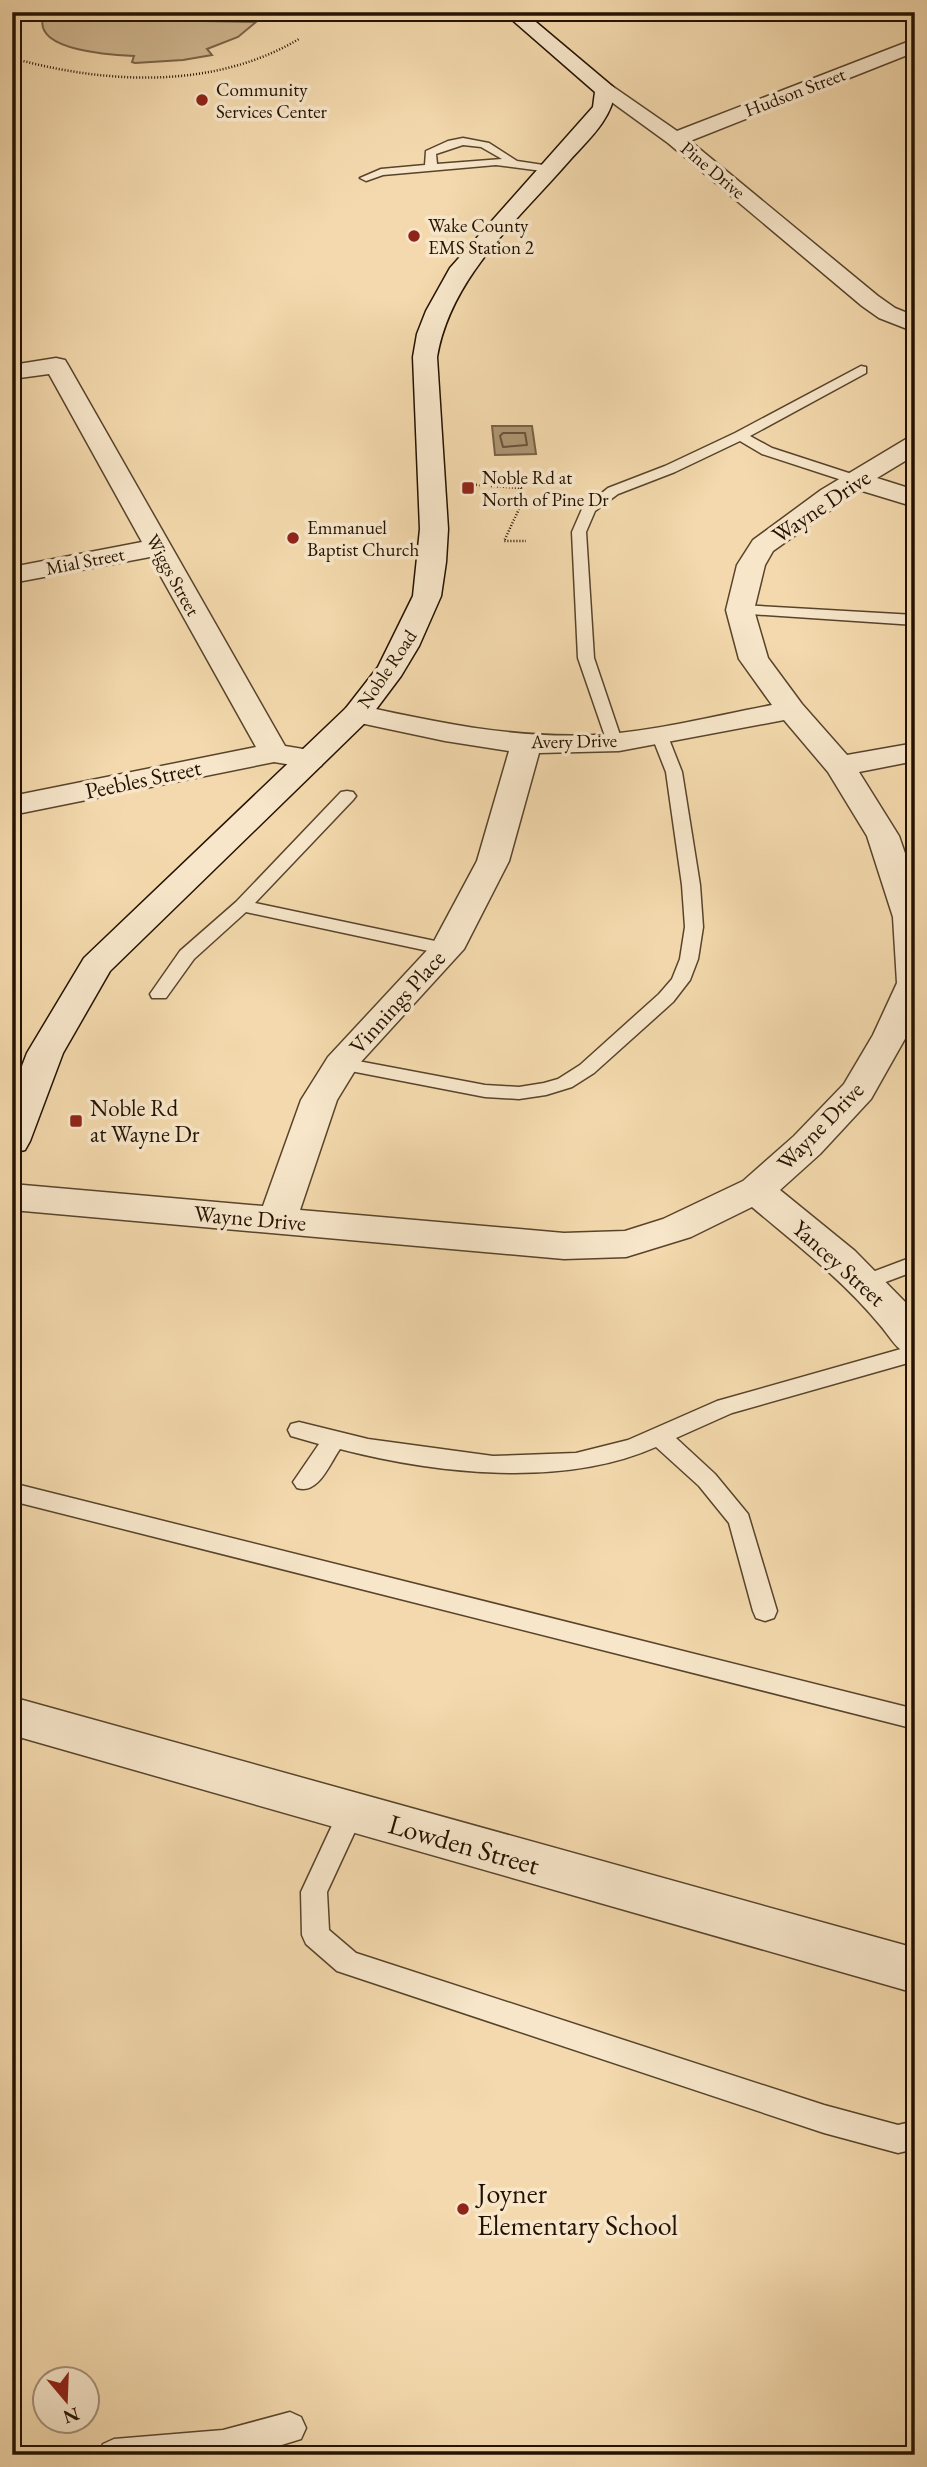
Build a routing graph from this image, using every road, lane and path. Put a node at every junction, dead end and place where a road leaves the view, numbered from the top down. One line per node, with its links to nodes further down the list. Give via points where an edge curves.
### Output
1 (255, 12): 2 (street)
2 (464, 12)
3 (512, 12): 7 (street, Pine Drive)
4 (304, 33): 6 (path, via 267,57 182,75 83,75)
5 (915, 45): 8 (street, Hudson Street)
6 (12, 58)
7 (606, 90): 8 (street, Pine Drive); 11 (street, Noble Road, via 603,108)
8 (675, 139): 13 (street, Pine Drive, via 870,301)
9 (513, 164): 10 (lane); 10 (lane, via 491,145 456,143 430,153); 11 (lane)
10 (431, 167): 12 (lane)
11 (550, 169): 27 (street, Noble Road, via 458,273 429,334 425,358 434,528 427,596 391,670)
12 (366, 178)
13 (915, 325)
14 (861, 370): 16 (lane)
15 (12, 372): 22 (street, Wiggs Street, via 56,365)
16 (740, 436): 18 (lane, via 766,450); 29 (lane, via 613,491 589,509 579,532 586,658)
17 (915, 444): 18 (street, Wayne Drive)
18 (856, 480): 20 (street); 24 (street, Wayne Drive, via 762,546 751,565)
19 (456, 484): 21 (path, via 521,488 522,503 504,541)
20 (915, 499)
21 (526, 541)
22 (158, 547): 23 (street, Mial Street); 32 (street, Wiggs Street)
23 (12, 575)
24 (740, 610): 25 (lane); 26 (street, Wayne Drive, via 754,659)
25 (915, 620)
26 (790, 710): 28 (street, Avery Drive); 34 (street, Wayne Drive)
27 (357, 714): 30 (street, Avery Drive, via 483,739); 33 (street, Noble Road)
28 (659, 734): 29 (street, Avery Drive); 41 (lane, via 674,772 694,927 685,970 666,999 587,1069 545,1089 485,1091)
29 (614, 741): 30 (street, Avery Drive)
30 (527, 742): 38 (street, Vinnings Place, via 493,861)
31 (915, 752): 34 (street)
32 (274, 753): 33 (street); 36 (street, Peebles Street)
33 (310, 759): 42 (street, Noble Road, via 96,965 45,1053)
34 (840, 766): 39 (street, Wayne Drive, via 883,836 910,917)
35 (347, 796): 37 (lane)
36 (12, 806)
37 (243, 906): 38 (lane); 40 (lane, via 187,955)
38 (447, 949): 41 (street, Vinnings Place)
39 (914, 983): 43 (street, Wayne Drive, via 891,1035 858,1091)
40 (159, 994)
41 (342, 1063): 45 (street, Vinnings Place, via 319,1100)
42 (12, 1141)
43 (756, 1190): 45 (street, Wayne Drive, via 677,1228 626,1244 564,1246); 47 (street, Yancey Street)
44 (12, 1196): 45 (street, Wayne Drive)
45 (277, 1220)
46 (915, 1263): 47 (lane)
47 (867, 1282): 48 (street, Yancey Street)
48 (915, 1343)
49 (915, 1353): 51 (lane, via 726,1406)
50 (299, 1430): 52 (lane)
51 (659, 1436): 52 (lane, via 576,1462 493,1465); 55 (lane, via 707,1480 740,1520)
52 (334, 1440): 53 (lane)
53 (305, 1482)
54 (12, 1492): 57 (lane)
55 (765, 1611)
56 (12, 1716): 58 (street, Lowden Street)
57 (915, 1719)
58 (351, 1812): 59 (street, Lowden Street); 60 (lane, via 314,1892 316,1935 348,1962 824,2119 898,2139)
59 (915, 1971)
60 (915, 2135)
61 (290, 2428): 62 (lane, via 223,2446)
62 (114, 2455)

